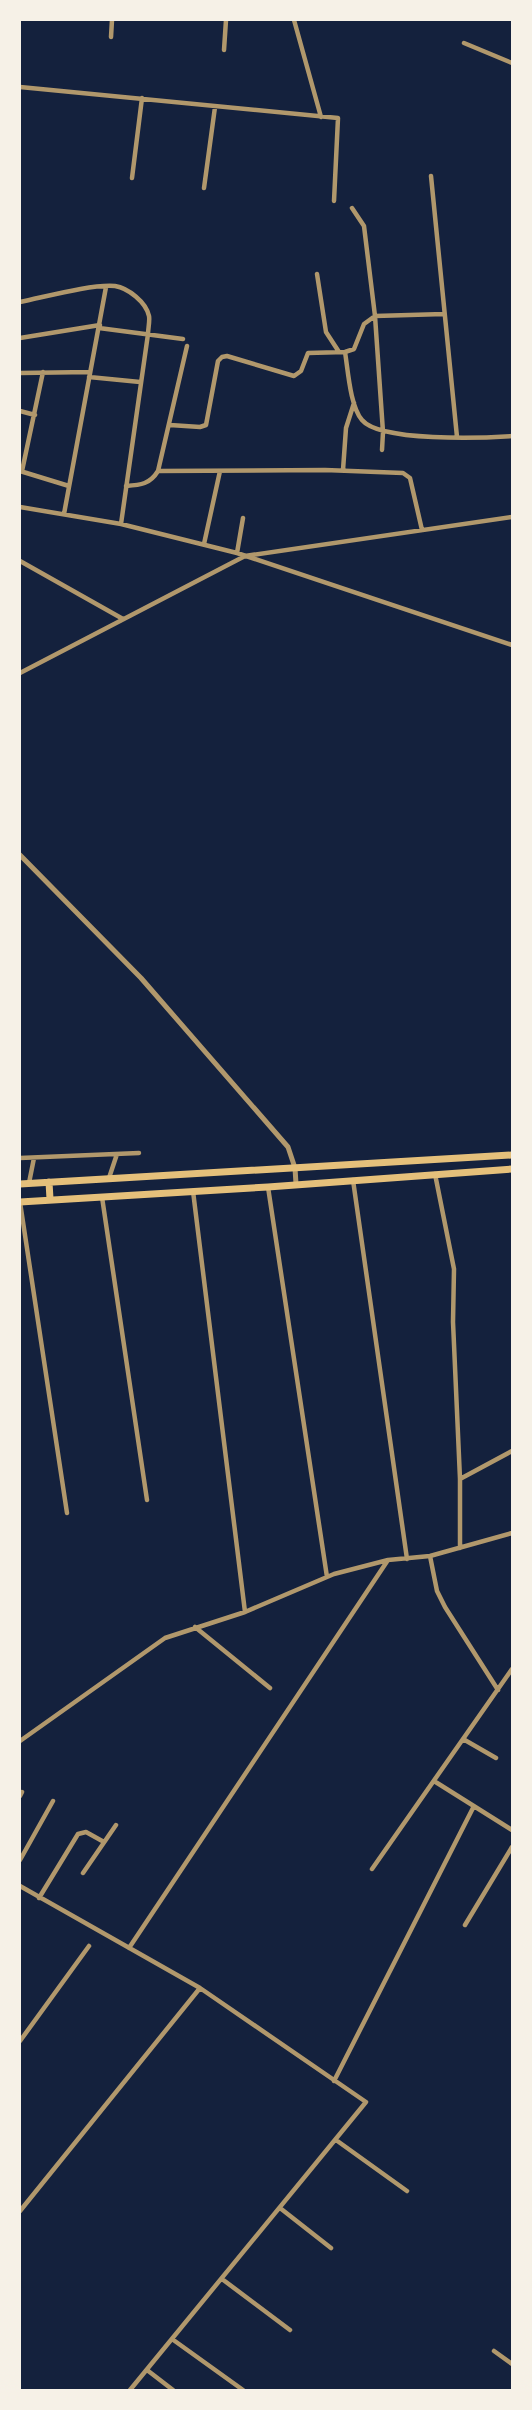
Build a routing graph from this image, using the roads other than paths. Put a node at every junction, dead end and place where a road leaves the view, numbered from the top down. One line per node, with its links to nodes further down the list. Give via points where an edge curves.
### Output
1 (112, 20): 4 (street)
2 (226, 20): 6 (street)
3 (294, 20): 11 (street)
4 (111, 37)
5 (464, 43): 7 (street)
6 (224, 50)
7 (513, 63)
8 (20, 87): 9 (street)
9 (142, 98): 10 (street); 13 (street)
10 (215, 107): 11 (street); 14 (street)
11 (321, 117): 15 (street, via 338,118)
12 (431, 176): 20 (street)
13 (132, 178)
14 (204, 188)
15 (334, 201)
16 (352, 208): 21 (street, via 364,226)
17 (317, 274): 27 (street, via 326,332)
18 (106, 287): 19 (street); 22 (street); 23 (street, via 124,289 143,304 149,316)
19 (20, 302)
20 (444, 314): 21 (street); 39 (street)
21 (375, 316): 28 (street, via 364,324 354,349); 37 (street)
22 (100, 326): 23 (street); 24 (street); 31 (street)
23 (148, 334): 25 (street); 32 (street)
24 (20, 338)
25 (183, 339)
26 (187, 346): 36 (street)
27 (339, 352): 28 (street); 36 (street, via 308,353 294,376 222,357 206,424)
28 (345, 352): 33 (street)
29 (43, 372): 30 (street); 31 (street); 35 (street)
30 (20, 373)
31 (90, 375): 32 (street); 45 (street)
32 (140, 382): 46 (street)
33 (354, 403): 37 (street, via 360,418); 41 (street, via 346,428)
34 (20, 411): 35 (street)
35 (35, 415): 42 (street)
36 (170, 425): 43 (street)
37 (383, 432): 39 (street); 40 (street)
38 (513, 436): 39 (street)
39 (457, 437)
40 (382, 450)
41 (343, 470): 44 (street); 52 (street, via 408,475)
42 (21, 471): 45 (street)
43 (159, 471): 44 (street); 46 (street, via 144,485)
44 (220, 471): 53 (street)
45 (69, 486): 48 (street)
46 (126, 486): 51 (street)
47 (20, 507): 48 (street)
48 (64, 514): 51 (street)
49 (513, 517): 52 (street)
50 (243, 518): 54 (street)
51 (121, 524): 53 (street)
52 (422, 530): 55 (street)
53 (204, 544): 54 (street)
54 (237, 553): 55 (street)
55 (245, 556): 57 (street); 58 (street)
56 (20, 561): 57 (street)
57 (123, 619): 59 (street)
58 (513, 645)
59 (20, 673)
60 (20, 855): 66 (street, via 180,1022 288,1147)
61 (139, 1153): 62 (street)
62 (117, 1154): 65 (street); 69 (street)
63 (513, 1155): 66 (main road)
64 (20, 1158): 65 (street)
65 (34, 1158): 72 (street)
66 (295, 1168): 69 (main road); 74 (street)
67 (513, 1169): 68 (main road)
68 (435, 1174): 70 (main road); 81 (street, via 454,1269)
69 (109, 1178): 71 (main road)
70 (353, 1180): 74 (main road); 87 (street)
71 (49, 1182): 72 (main road); 78 (main road)
72 (30, 1183): 73 (main road)
73 (20, 1184)
74 (296, 1184): 75 (main road)
75 (268, 1187): 76 (main road); 89 (street)
76 (193, 1191): 77 (main road); 90 (street)
77 (102, 1197): 78 (main road); 82 (street)
78 (50, 1199): 79 (main road)
79 (20, 1202): 83 (street)
80 (513, 1451): 81 (street)
81 (460, 1479): 85 (street)
82 (147, 1500)
83 (67, 1513)
84 (513, 1533): 85 (street)
85 (460, 1548): 86 (street)
86 (430, 1556): 87 (street); 94 (street, via 437,1591)
87 (407, 1558): 88 (street)
88 (388, 1560): 89 (street); 114 (street)
89 (327, 1577): 90 (street)
90 (245, 1612): 91 (street)
91 (195, 1627): 93 (street); 96 (street, via 165,1638)
92 (513, 1669): 94 (street)
93 (270, 1688)
94 (498, 1690): 95 (street)
95 (464, 1739): 97 (street); 98 (street)
96 (20, 1742)
97 (496, 1758)
98 (434, 1781): 100 (street); 106 (street)
99 (53, 1801): 105 (street)
100 (474, 1806): 102 (street); 117 (street)
101 (116, 1825): 103 (street)
102 (513, 1830)
103 (104, 1842): 107 (street); 111 (street, via 86,1832 78,1834)
104 (513, 1847): 112 (street)
105 (20, 1860)
106 (372, 1869)
107 (83, 1873)
108 (20, 1886): 109 (street)
109 (26, 1890): 110 (street); 111 (street)
110 (20, 1896)
111 (39, 1898): 114 (street)
112 (465, 1925)
113 (89, 1946): 116 (street)
114 (129, 1948): 115 (street)
115 (200, 1988): 117 (street); 121 (street)
116 (20, 2041)
117 (334, 2081): 118 (street, via 366,2102)
118 (336, 2140): 119 (street); 120 (street)
119 (407, 2191)
120 (280, 2208): 122 (street); 123 (street)
121 (20, 2211)
122 (331, 2248)
123 (222, 2279): 124 (street); 125 (street)
124 (290, 2330)
125 (172, 2339): 128 (street); 131 (street)
126 (494, 2351): 127 (street)
127 (513, 2364)
128 (147, 2370): 129 (street); 130 (street)
129 (130, 2391)
130 (173, 2391)
131 (243, 2391)

